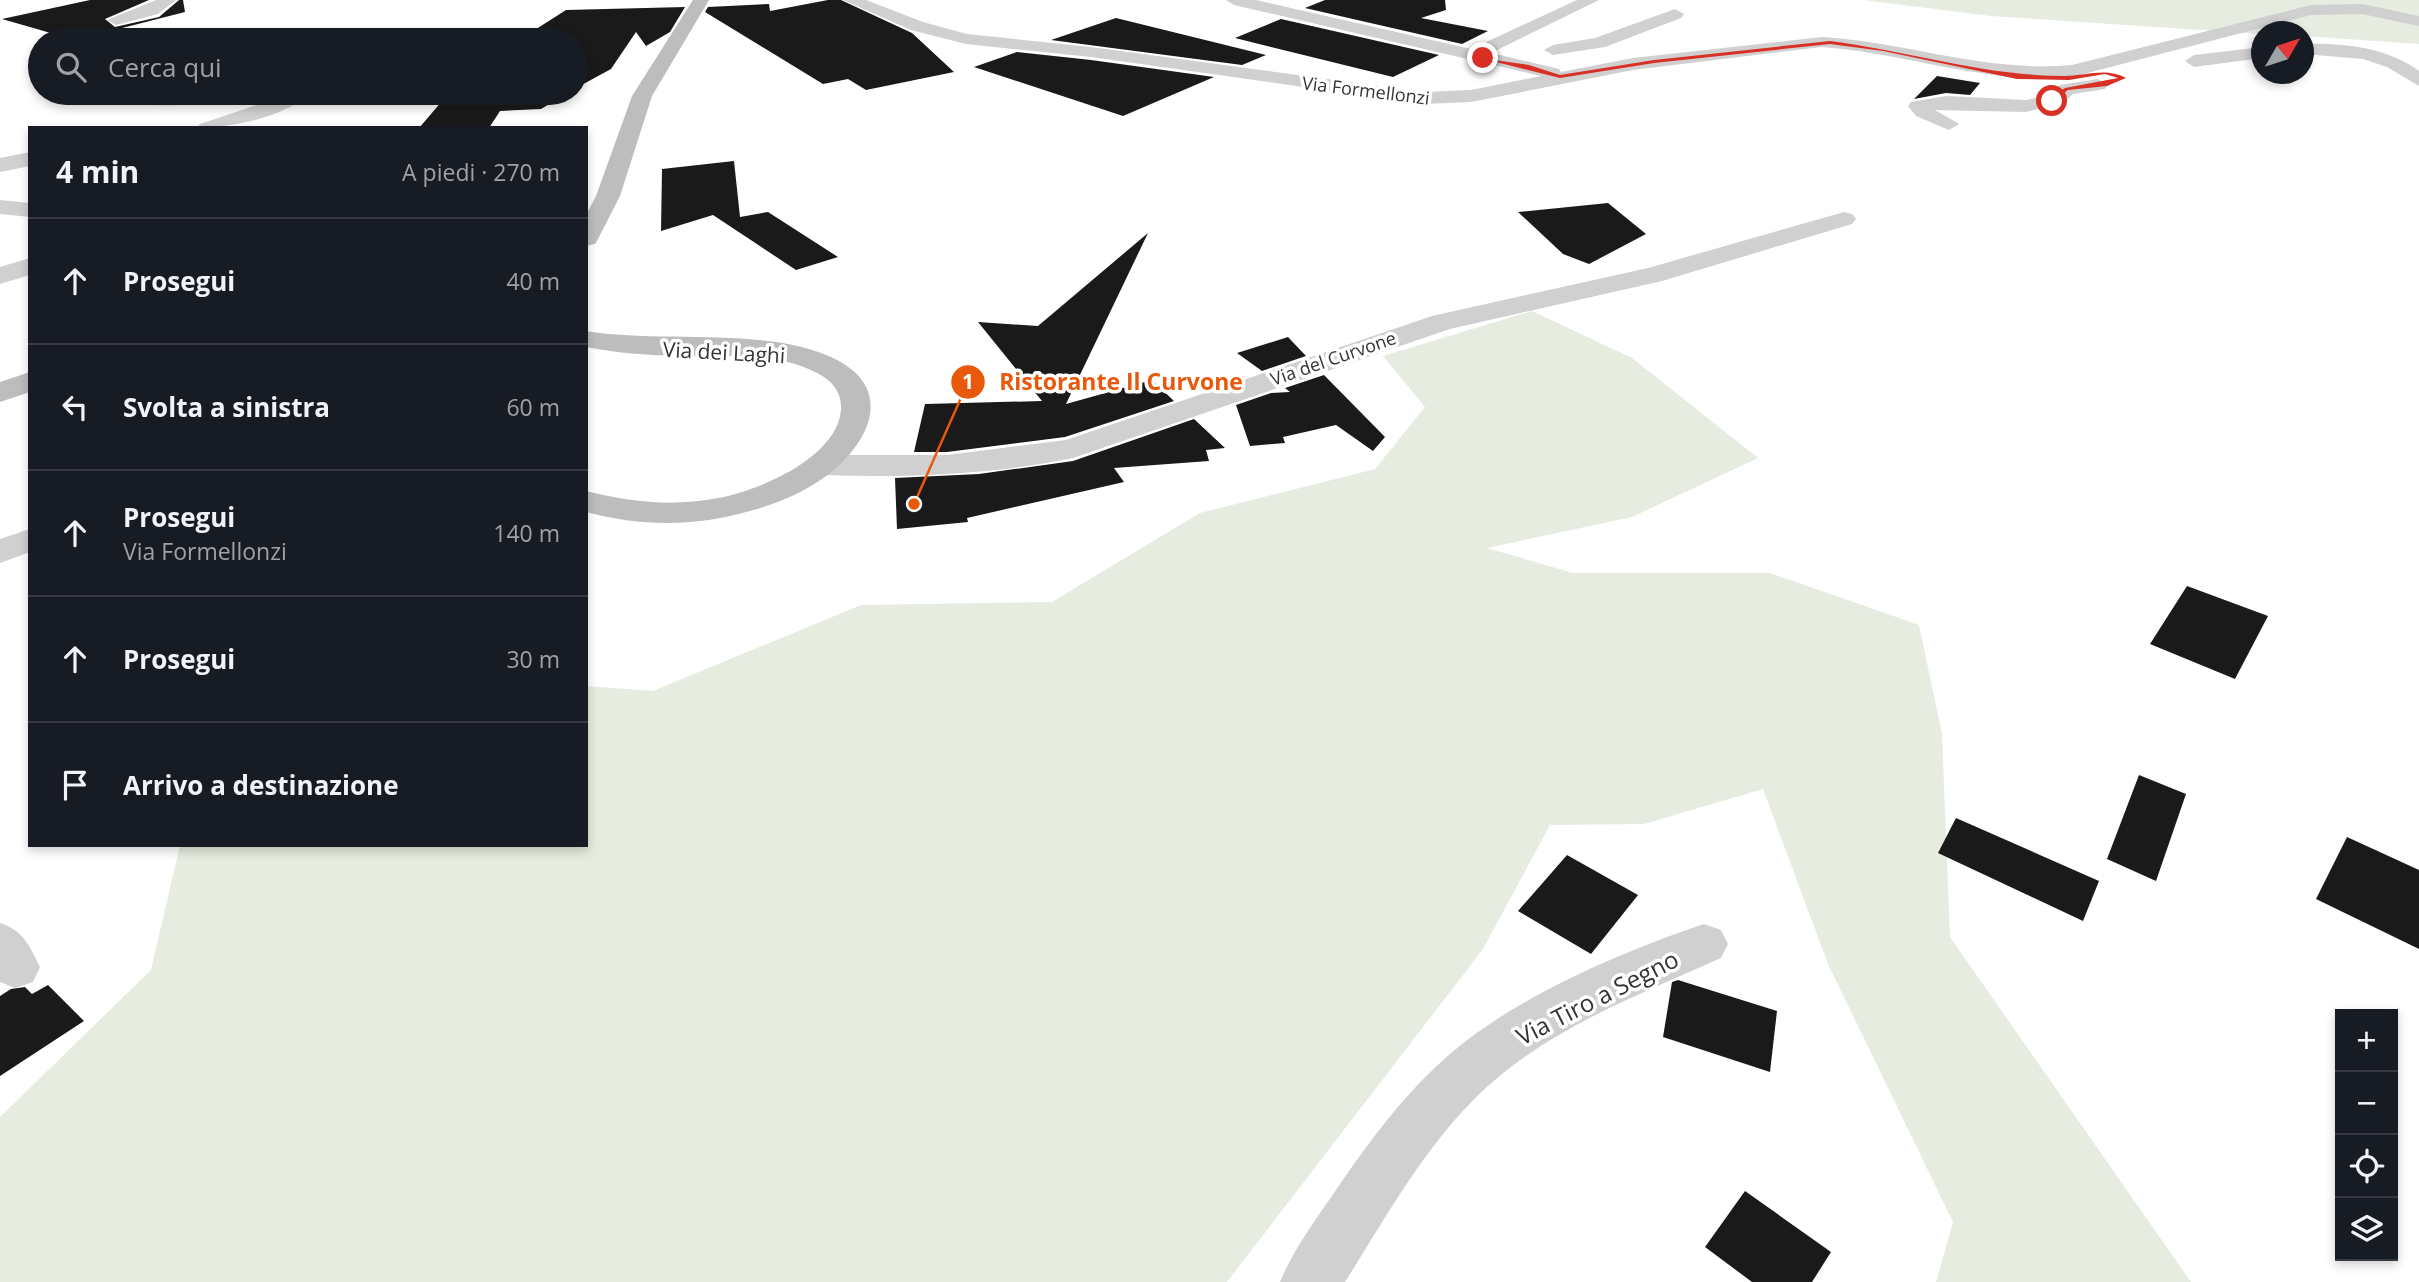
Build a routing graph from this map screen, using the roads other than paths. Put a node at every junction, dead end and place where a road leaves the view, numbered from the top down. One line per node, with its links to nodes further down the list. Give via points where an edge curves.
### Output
1 (168, 0): 7 (street)
2 (701, 0): 24 (main road, via 638,104 608,196)
3 (851, 0): 13 (street, Via Formellonzi, via 966,39 1400,96 1465,97)
4 (1234, 0): 11 (street)
5 (1591, 0): 11 (street)
6 (1675, 14): 11 (street, via 1586,47)
7 (117, 20)
8 (2419, 21): 12 (street, Via Formellonzi, via 2375,10 2323,8 2066,72 2032,74)
9 (2314, 49): 15 (street, via 2375,56 2401,65)
10 (2251, 54): 14 (street)
11 (1470, 56): 13 (street, via 1529,66)
12 (1960, 65): 13 (street, Via Formellonzi, via 1822,42); 14 (street, via 2030,78)
13 (1560, 77)
14 (2118, 78): 17 (street, via 2067,89 2052,101 2026,106 1919,104 1923,112)
15 (2419, 80)
16 (274, 105): 18 (street)
17 (1949, 124)
18 (213, 126)
19 (28, 159): 20 (street)
20 (0, 165)
21 (0, 207): 22 (street)
22 (28, 210)
23 (1844, 219): 30 (street, Via del Curvone, via 1662,272 1442,322 1073,448 967,465)
24 (588, 235)
25 (28, 267): 26 (street)
26 (0, 276)
27 (588, 339): 30 (main road, Via dei Laghi, via 645,348 774,352 828,367 846,380 859,410 849,435)
28 (28, 382): 29 (main road)
29 (0, 393)
30 (820, 465): 31 (main road, Via dei Laghi, via 776,490 714,509 634,512)
31 (588, 502)
32 (28, 540): 33 (street)
33 (0, 552)
34 (1704, 944): 35 (street, Via Tiro a Segno, via 1534,1024 1470,1069 1410,1133)
35 (1310, 1282)

